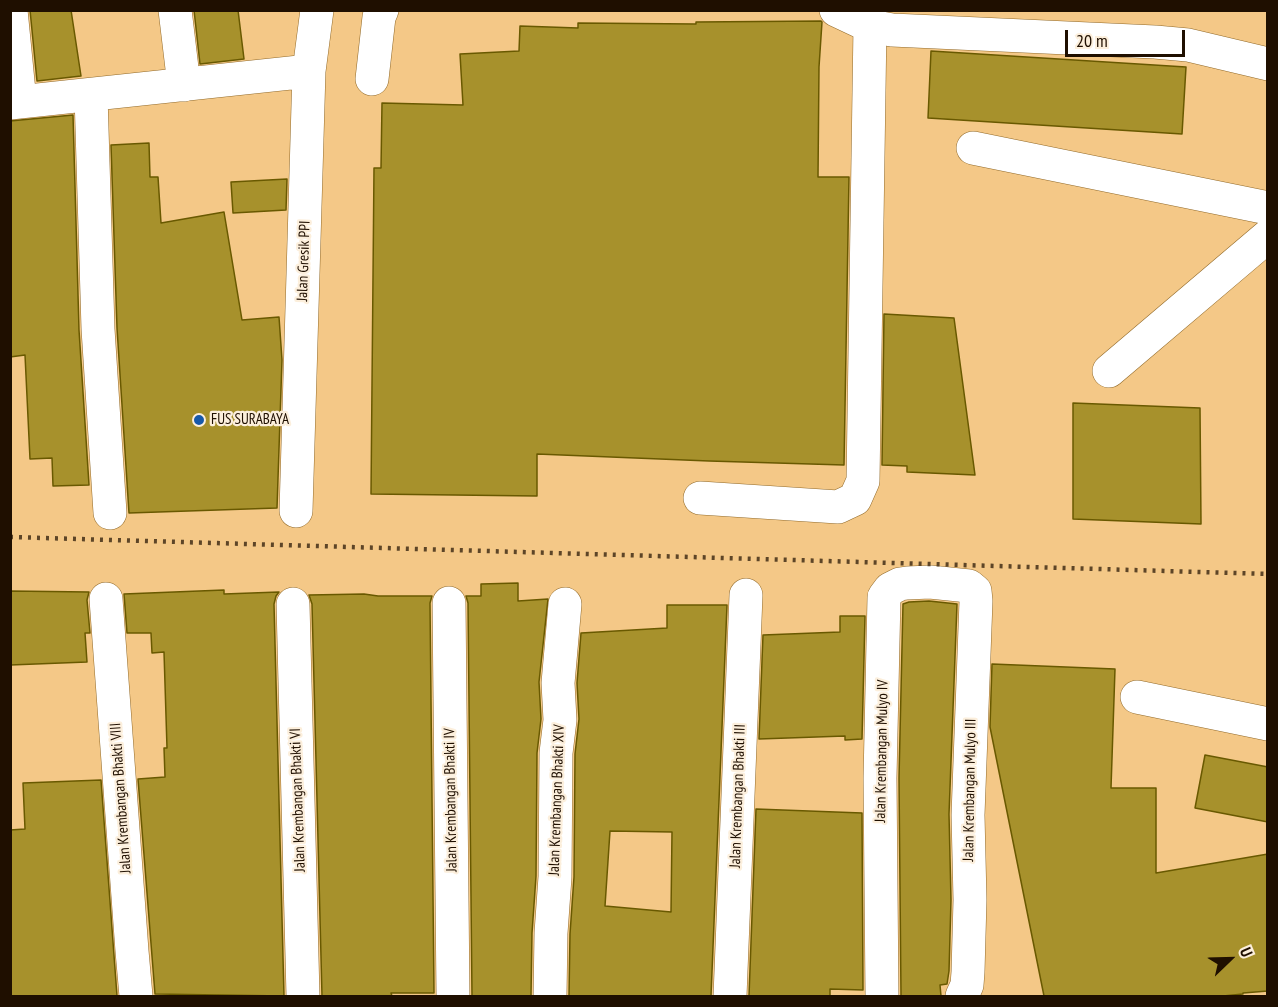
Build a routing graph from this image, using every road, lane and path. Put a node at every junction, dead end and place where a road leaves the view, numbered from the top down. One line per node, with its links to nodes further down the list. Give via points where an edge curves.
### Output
1 (10, 10): 12 (street)
2 (175, 10): 10 (street)
3 (316, 10): 8 (street, Jalan Gresik PPI)
4 (382, 10): 9 (street)
5 (836, 10): 6 (street)
6 (870, 26): 7 (street, via 1188,45); 17 (street, via 863,481 855,499 838,507)
7 (1268, 64)
8 (309, 71): 10 (street); 18 (street, Jalan Gresik PPI)
9 (372, 79)
10 (184, 84): 11 (street)
11 (91, 95): 12 (street); 19 (street, via 98,329)
12 (15, 102)
13 (973, 148): 14 (street)
14 (1268, 208)
15 (1268, 236): 16 (street)
16 (1109, 371)
17 (700, 498)
18 (296, 511)
19 (110, 513)
20 (969, 586): 33 (street, Jalan Krembangan Mulyo IV, via 907,583 890,589 884,597 880,778); 34 (street, Jalan Krembangan Mulyo III, via 975,591 976,601 968,815 969,972)
21 (746, 595): 32 (street, Jalan Krembangan Bhakti III)
22 (106, 599): 28 (street, Jalan Krembangan Bhakti VIII)
23 (449, 603): 30 (street, Jalan Krembangan Bhakti IV)
24 (293, 604): 29 (street, Jalan Krembangan Bhakti VI)
25 (565, 604): 31 (street, Jalan Krembangan Bhakti XIV, via 558,683)
26 (1137, 697): 27 (street)
27 (1268, 724)
28 (136, 996)
29 (303, 996)
30 (453, 996)
31 (550, 996)
32 (730, 996)
33 (882, 996)
34 (962, 996)

